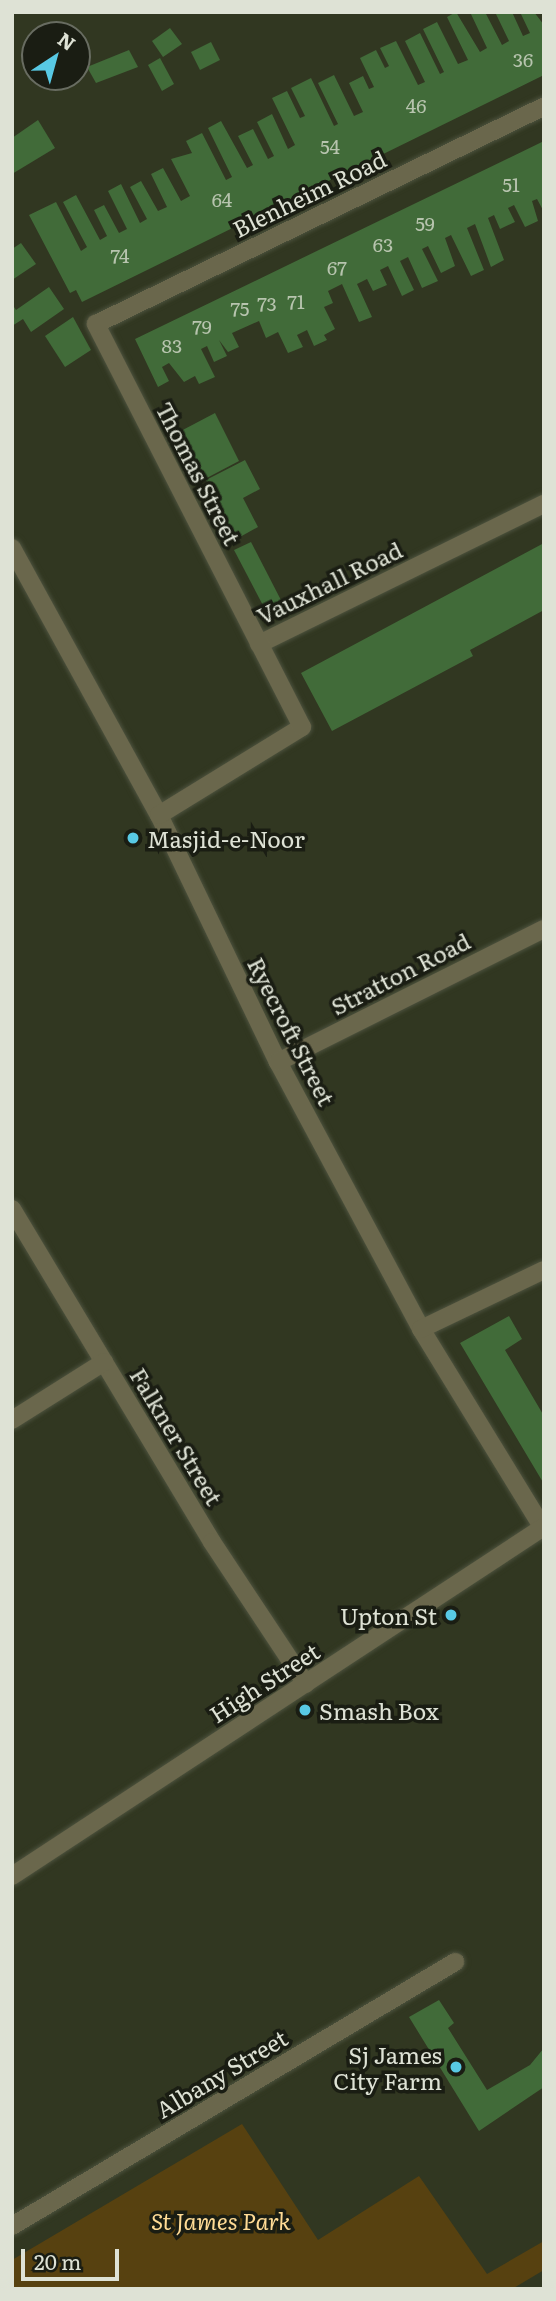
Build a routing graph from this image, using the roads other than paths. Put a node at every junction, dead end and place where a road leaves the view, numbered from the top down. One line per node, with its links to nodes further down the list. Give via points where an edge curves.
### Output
1 (544, 106): 2 (street, Blenheim Road)
2 (96, 324): 5 (street, Thomas Street)
3 (544, 504): 5 (street, Vauxhall Road)
4 (12, 548): 6 (street, Ryecroft Street)
5 (259, 644): 6 (street, Vauxhall Road, via 302,727)
6 (159, 815): 8 (street, Ryecroft Street)
7 (544, 929): 8 (street, Stratton Road)
8 (278, 1062): 11 (street, Ryecroft Street)
9 (12, 1209): 12 (street, Falkner Street)
10 (544, 1270): 11 (street)
11 (422, 1329): 14 (street, Ryecroft Street)
12 (104, 1362): 13 (street); 15 (street, Falkner Street)
13 (12, 1420)
14 (543, 1529): 15 (street, High Street)
15 (306, 1684): 16 (street, High Street)
16 (12, 1876)
17 (455, 1962): 18 (street, Albany Street)
18 (12, 2226)

